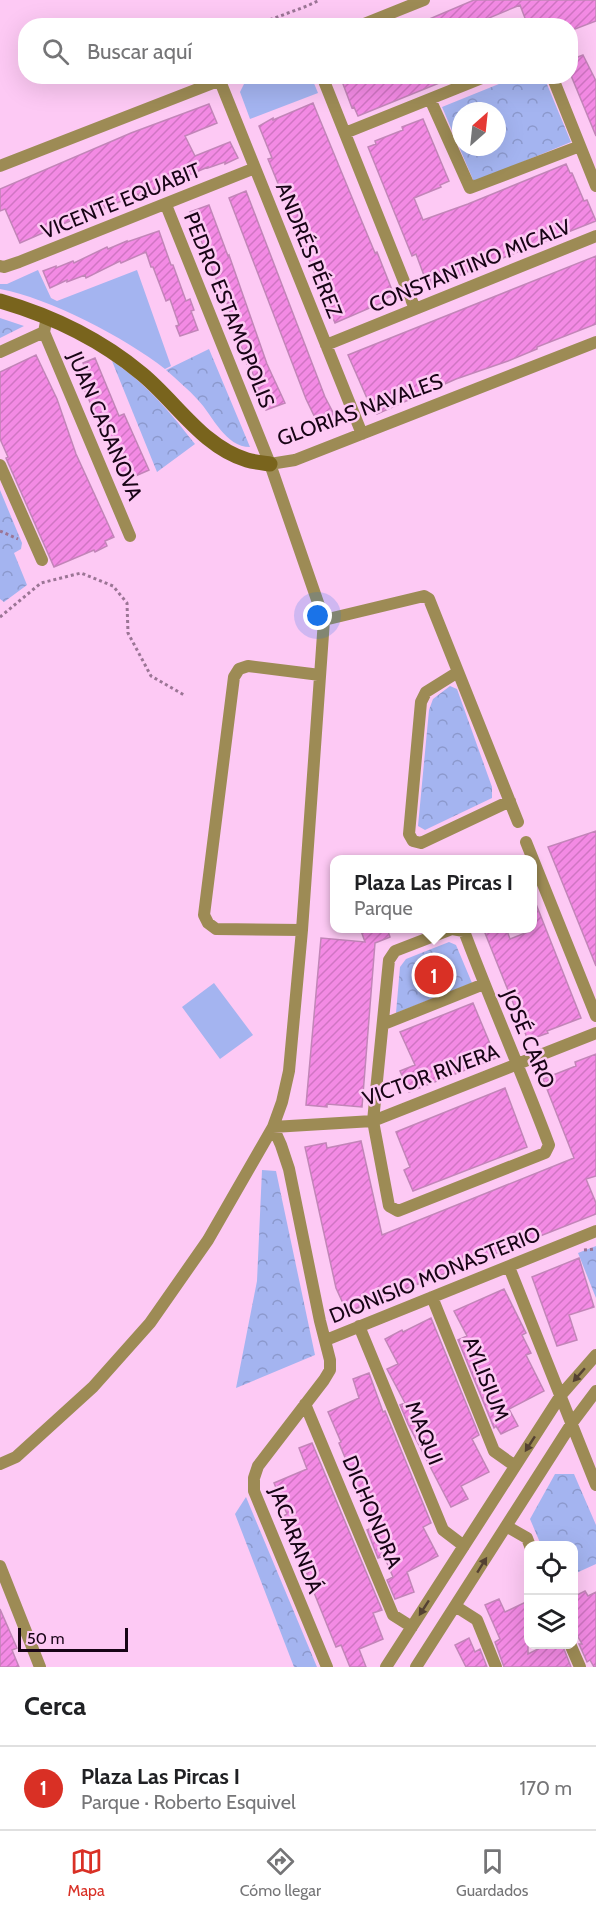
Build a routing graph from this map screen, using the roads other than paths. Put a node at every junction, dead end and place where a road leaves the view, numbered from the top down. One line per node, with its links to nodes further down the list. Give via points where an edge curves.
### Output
1 (424, 0): 2 (street)
2 (379, 18)
3 (212, 84): 11 (street)
4 (227, 84): 12 (street, ANDRÉS PÉREZ)
5 (325, 84): 9 (street)
6 (467, 84): 8 (street)
7 (555, 84): 10 (street)
8 (430, 99): 9 (street); 10 (street, via 470,188)
9 (345, 133): 18 (street)
10 (580, 146): 13 (street)
11 (0, 166)
12 (255, 168): 14 (street, VICENTE EQUABIT); 21 (street, ANDRÉS PÉREZ)
13 (596, 186)
14 (166, 205): 16 (street, VICENTE EQUABIT); 24 (street, PEDRO ESTAMOPOLIS)
15 (596, 236): 18 (street, CONSTANTINO MICALV)
16 (0, 266)
17 (0, 301): 19 (street, GLORIAS NAVALES)
18 (415, 309): 21 (street, CONSTANTINO MICALV)
19 (46, 324): 22 (street); 24 (street, GLORIAS NAVALES, via 87,336 124,360 220,447 247,460); 26 (street, JUAN CASANOVA)
20 (596, 342): 23 (street, GLORIAS NAVALES)
21 (326, 345): 23 (street, ANDRÉS PÉREZ)
22 (0, 352)
23 (362, 434): 24 (street, GLORIAS NAVALES, via 295,460)
24 (270, 464): 28 (street, PEDRO ESTAMOPOLIS)
25 (0, 465): 27 (street)
26 (130, 536)
27 (42, 560)
28 (324, 620): 29 (street, via 424,596 429,599); 30 (street)
29 (458, 672): 31 (street); 31 (street, via 426,692 421,702 409,834 413,841 421,843)
30 (321, 675): 36 (street); 36 (street, via 248,666 239,669 234,677 204,915 216,929)
31 (510, 801): 32 (street)
32 (518, 822)
33 (526, 842): 34 (street)
34 (531, 855)
35 (537, 869): 40 (street)
36 (302, 930): 45 (street, via 289,1071)
37 (442, 933): 41 (street, JOSÉ CARO, via 395,951 389,960)
38 (465, 933): 39 (street, JOSÉ CARO)
39 (484, 984): 41 (street); 43 (street, JOSÉ CARO)
40 (596, 1016)
41 (384, 1024): 44 (street, JOSÉ CARO)
42 (596, 1033): 43 (street, VICTOR RIVERA)
43 (518, 1064): 44 (street, VICTOR RIVERA); 44 (street, JOSÉ CARO, via 549,1145 545,1153 398,1211 389,1206)
44 (373, 1121): 45 (street, VICTOR RIVERA)
45 (273, 1127): 50 (street, DIONISIO MONASTERIO, via 289,1169); 56 (street, via 208,1240 150,1323 93,1387 16,1457)
46 (596, 1231): 47 (street, DIONISIO MONASTERIO)
47 (510, 1267): 48 (street, DIONISIO MONASTERIO); 53 (street)
48 (432, 1297): 49 (street, DIONISIO MONASTERIO); 57 (street, AYLISIUM, via 494,1451)
49 (359, 1326): 50 (street, DIONISIO MONASTERIO); 61 (street, MAQUI, via 443,1530)
50 (326, 1340): 54 (street, JACARANDÁ, via 330,1370)
51 (596, 1354): 53 (street, one-way to 53)
52 (596, 1391): 55 (street)
53 (561, 1395): 55 (street); 57 (street, one-way to 57)
54 (306, 1404): 64 (street, DICHONDRA, via 393,1615); 67 (street, JACARANDÁ, via 258,1467 254,1491)
55 (572, 1423): 58 (street); 59 (street)
56 (0, 1464)
57 (515, 1466): 61 (street)
58 (596, 1485)
59 (506, 1526): 60 (street); 63 (street, one-way to 59)
60 (528, 1541)
61 (464, 1546): 64 (street, one-way to 64)
62 (0, 1566): 66 (street)
63 (455, 1606): 69 (street); 70 (street, via 477,1620)
64 (412, 1627): 68 (street)
65 (572, 1649): 71 (street)
66 (40, 1667)
67 (327, 1667)
68 (386, 1667)
69 (416, 1667)
70 (496, 1667)
71 (580, 1667)

